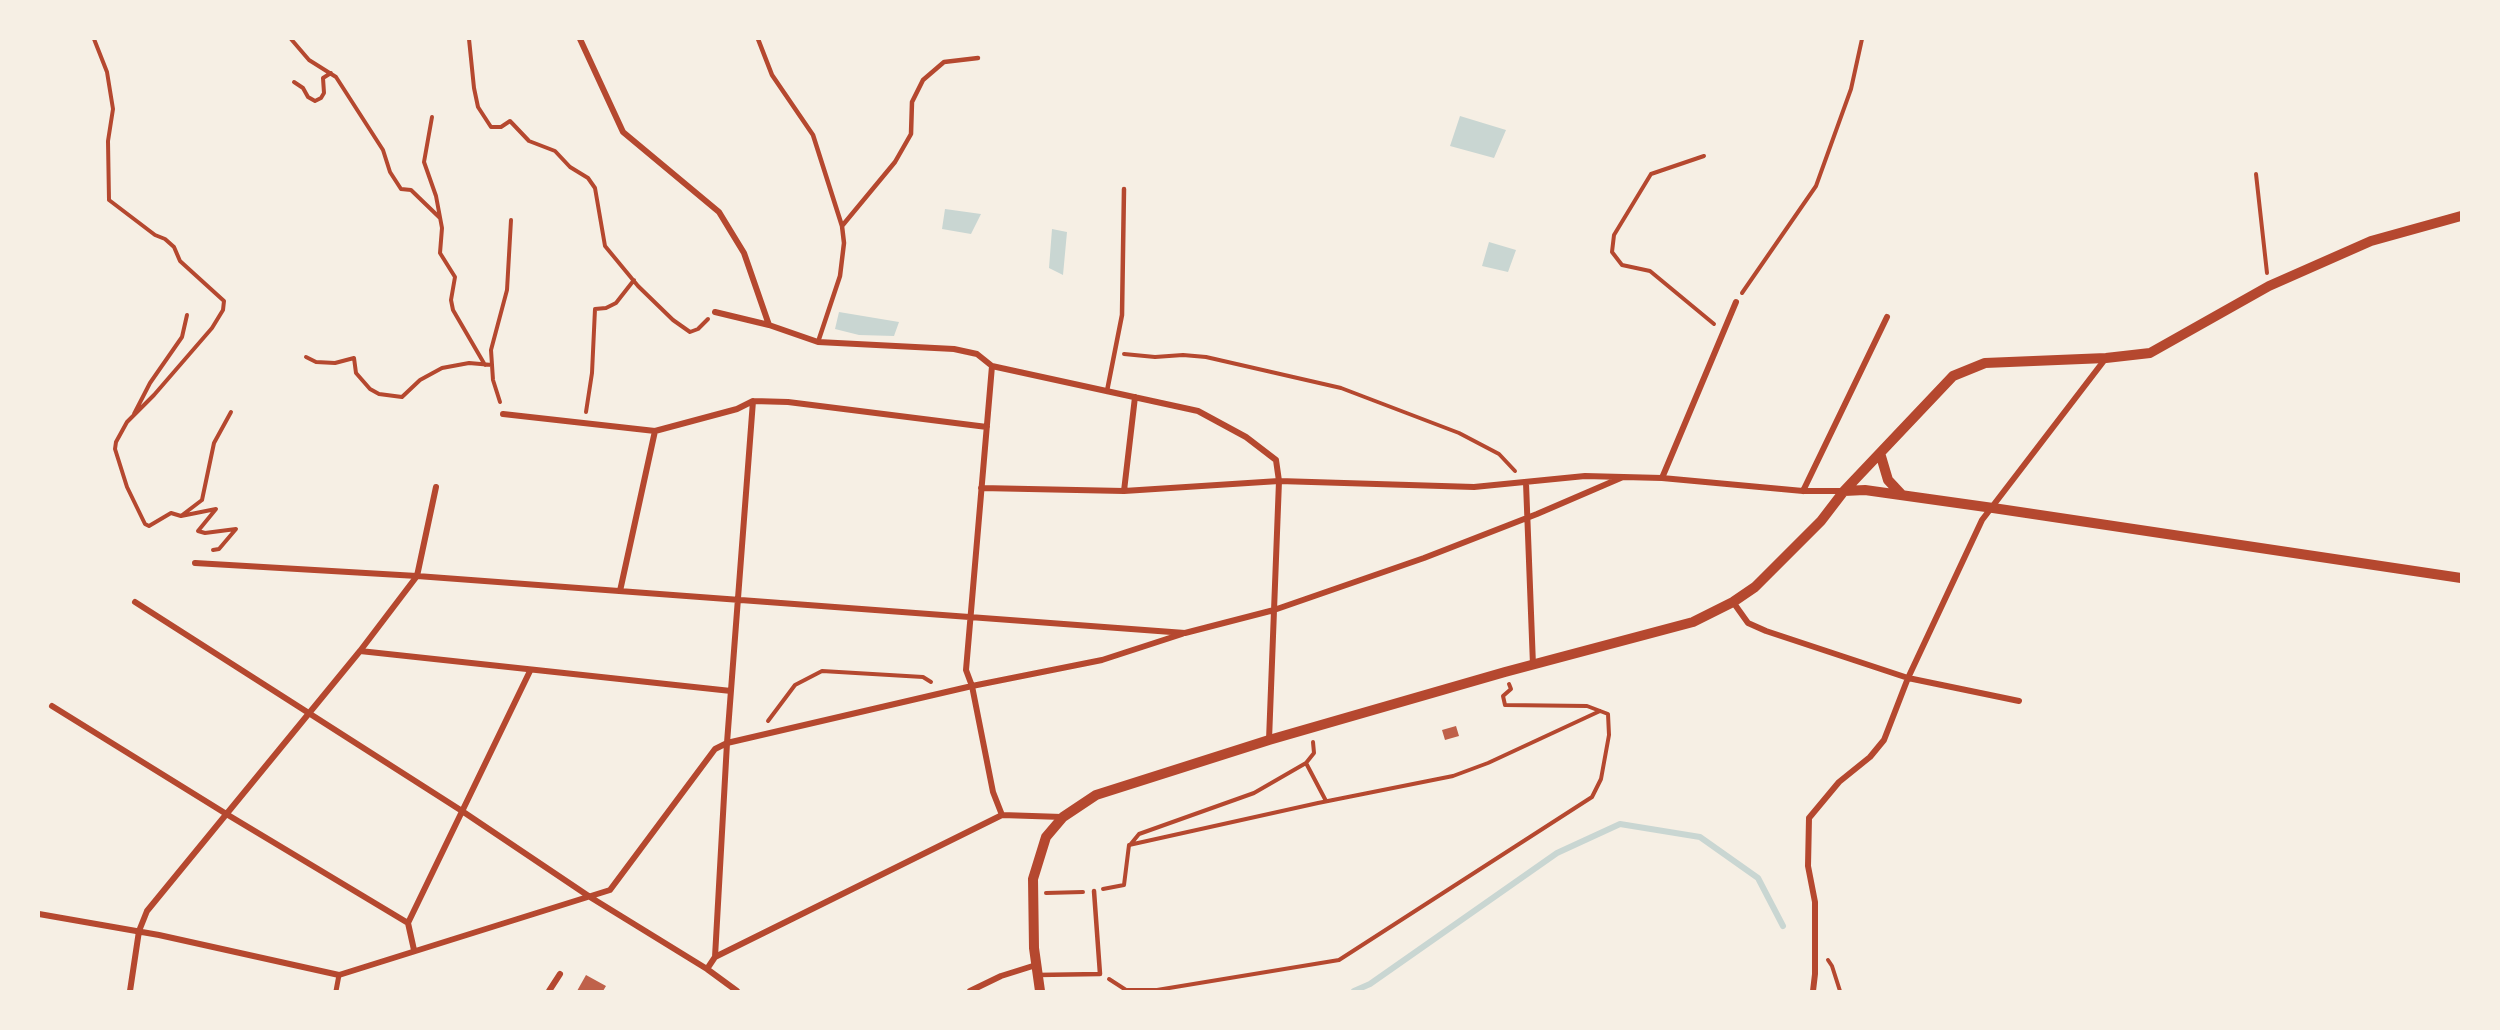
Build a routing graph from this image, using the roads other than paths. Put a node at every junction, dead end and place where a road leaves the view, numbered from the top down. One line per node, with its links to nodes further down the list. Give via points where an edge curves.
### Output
1 (580, 39): 10 (street, via 623,132 719,212 744,253)
2 (758, 39): 6 (lane, via 771,75 813,135)
3 (978, 58): 6 (lane, via 944,62 923,80 912,102 911,134 895,162)
4 (1124, 189): 14 (lane, via 1122,315)
5 (2461, 216): 12 (street, via 2371,241 2269,286 2150,353)
6 (842, 226): 11 (lane, via 840,276)
7 (1736, 302): 22 (street)
8 (715, 312): 10 (street)
9 (1887, 317): 29 (street)
10 (769, 325): 11 (street)
11 (818, 342): 13 (street, via 954,349 977,354)
12 (2106, 358): 20 (street, via 1985,363 1953,376); 31 (street)
13 (992, 366): 14 (street); 18 (street)
14 (1107, 391): 15 (street)
15 (1135, 397): 23 (street, via 1198,411 1246,437 1276,460); 28 (street)
16 (753, 401): 18 (street); 19 (street); 37 (street)
17 (503, 414): 19 (street)
18 (987, 427): 26 (street)
19 (655, 431): 36 (street)
20 (1880, 453): 27 (street); 30 (street, via 1888,480)
21 (1623, 477): 22 (street); 24 (street, via 1585,476); 32 (street)
22 (1662, 478): 29 (street)
23 (1279, 481): 24 (street, via 1474,487); 28 (street); 40 (street)
24 (1526, 483): 32 (street)
25 (436, 488): 34 (street)
26 (981, 488): 28 (street); 41 (street)
27 (1844, 490): 29 (street); 30 (street); 38 (street, via 1821,521 1755,587)
28 (1124, 491)
29 (1803, 491)
30 (1903, 495): 31 (street)
31 (1993, 507): 35 (street); 46 (street, via 1982,520)
32 (1527, 517): 40 (street); 44 (street)
33 (195, 563): 34 (street)
34 (417, 576): 36 (street); 43 (street)
35 (2461, 578)
36 (620, 591): 37 (street)
37 (739, 601): 41 (street); 48 (street)
38 (1733, 602): 44 (street, via 1693,622); 46 (street, via 1748,623 1766,631)
39 (135, 603): 51 (street)
40 (1274, 610): 42 (street); 52 (street)
41 (970, 618): 42 (street); 47 (street, via 966,670)
42 (1185, 633): 47 (street, via 1102,660)
43 (360, 651): 45 (street); 51 (street)
44 (1533, 666): 52 (street)
45 (530, 671): 48 (street); 54 (street)
46 (1908, 678): 49 (street); 75 (street, via 1884,740 1839,782 1809,818 1808,866 1815,902)
47 (972, 686): 53 (street); 56 (street, via 993,792)
48 (731, 691): 53 (street)
49 (2019, 701)
50 (52, 706): 55 (street)
51 (308, 713): 54 (street); 55 (street)
52 (1269, 740): 57 (street, via 1096,795)
53 (727, 743): 59 (street, via 715,749 610,890); 64 (street)
54 (462, 812): 59 (street); 61 (street)
55 (228, 815): 61 (street); 62 (street, via 147,911)
56 (1002, 815): 57 (street); 64 (street)
57 (1063, 817): 66 (street, via 1046,837 1033,879)
58 (1094, 891): 66 (lane, via 1100,974)
59 (590, 897): 63 (street); 65 (street)
60 (39, 914): 62 (street)
61 (408, 923): 63 (street)
62 (139, 931): 68 (street); 69 (street)
63 (414, 950): 68 (street)
64 (715, 957): 65 (street)
65 (707, 969): 72 (street)
66 (1037, 970): 73 (street, via 1001,976); 74 (street)
67 (560, 974): 71 (street)
68 (339, 975): 70 (street)
69 (130, 991)
70 (336, 991)
71 (549, 991)
72 (737, 991)
73 (970, 991)
74 (1040, 991)
75 (1813, 991)

